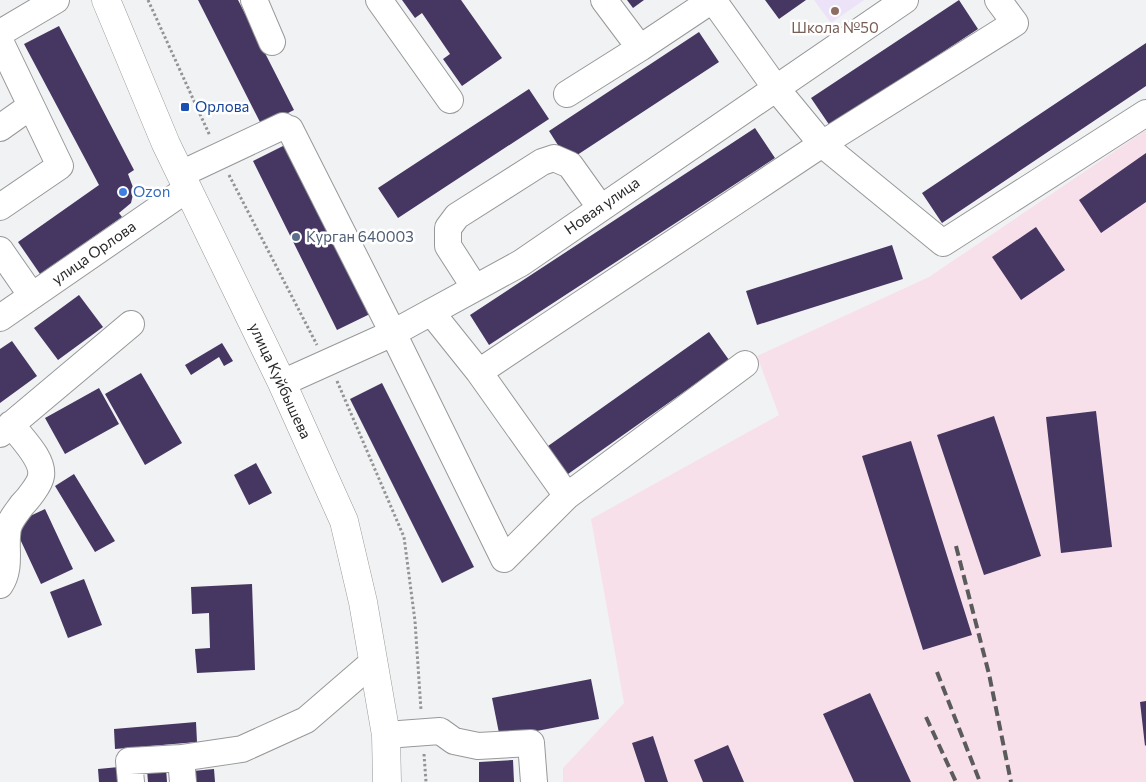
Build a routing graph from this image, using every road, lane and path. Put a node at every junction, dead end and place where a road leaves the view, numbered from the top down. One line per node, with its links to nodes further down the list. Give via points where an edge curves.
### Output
1 (56, 0): 9 (street)
2 (106, 0): 20 (main road, улица Куйбышева)
3 (254, 0): 11 (street)
4 (379, 0): 15 (street)
5 (604, 0): 12 (street)
6 (712, 0): 12 (street); 13 (street)
7 (905, 0): 13 (street, Новая улица)
8 (998, 0): 19 (street, via 1015,23)
9 (0, 33)
10 (0, 41): 16 (street)
11 (272, 42)
12 (640, 48): 14 (street)
13 (775, 87): 19 (street); 22 (street, Новая улица)
14 (567, 94)
15 (450, 100)
16 (31, 106): 18 (street); 21 (street, via 60,166)
17 (1146, 113): 19 (street, via 943,243)
18 (0, 128)
19 (822, 144): 31 (street)
20 (184, 181): 25 (street, улица Орлова); 29 (street, улица Орлова, via 286,128); 32 (main road, улица Куйбышева)
21 (0, 207)
22 (600, 207): 24 (street, Новая улица, via 520,263); 24 (street, via 570,165 554,158 542,162 457,216 448,228 448,246)
23 (0, 250): 25 (street)
24 (475, 288): 26 (street, Новая улица)
25 (32, 296): 27 (street, улица Орлова)
26 (432, 312): 29 (street, Новая улица); 31 (street)
27 (0, 318)
28 (131, 324): 33 (street)
29 (394, 332): 32 (street, Новая улица); 34 (street, via 504,559)
30 (745, 364): 34 (street)
31 (479, 372): 34 (street)
32 (282, 383): 36 (main road, улица Куйбышева, via 344,520 363,602)
33 (6, 429): 35 (street, via 40,462 42,477 8,527 7,566)
34 (567, 496)
35 (0, 584)
36 (372, 663): 38 (main road, улица Куйбышева); 39 (street, via 306,720 242,749)
37 (422, 732): 38 (street); 42 (path); 43 (street, via 440,731 454,741 478,746 531,743)
38 (386, 735): 41 (main road, улица Куйбышева)
39 (182, 770): 40 (street, via 129,761)
40 (131, 782)
41 (387, 782)
42 (426, 782)
43 (534, 782)

